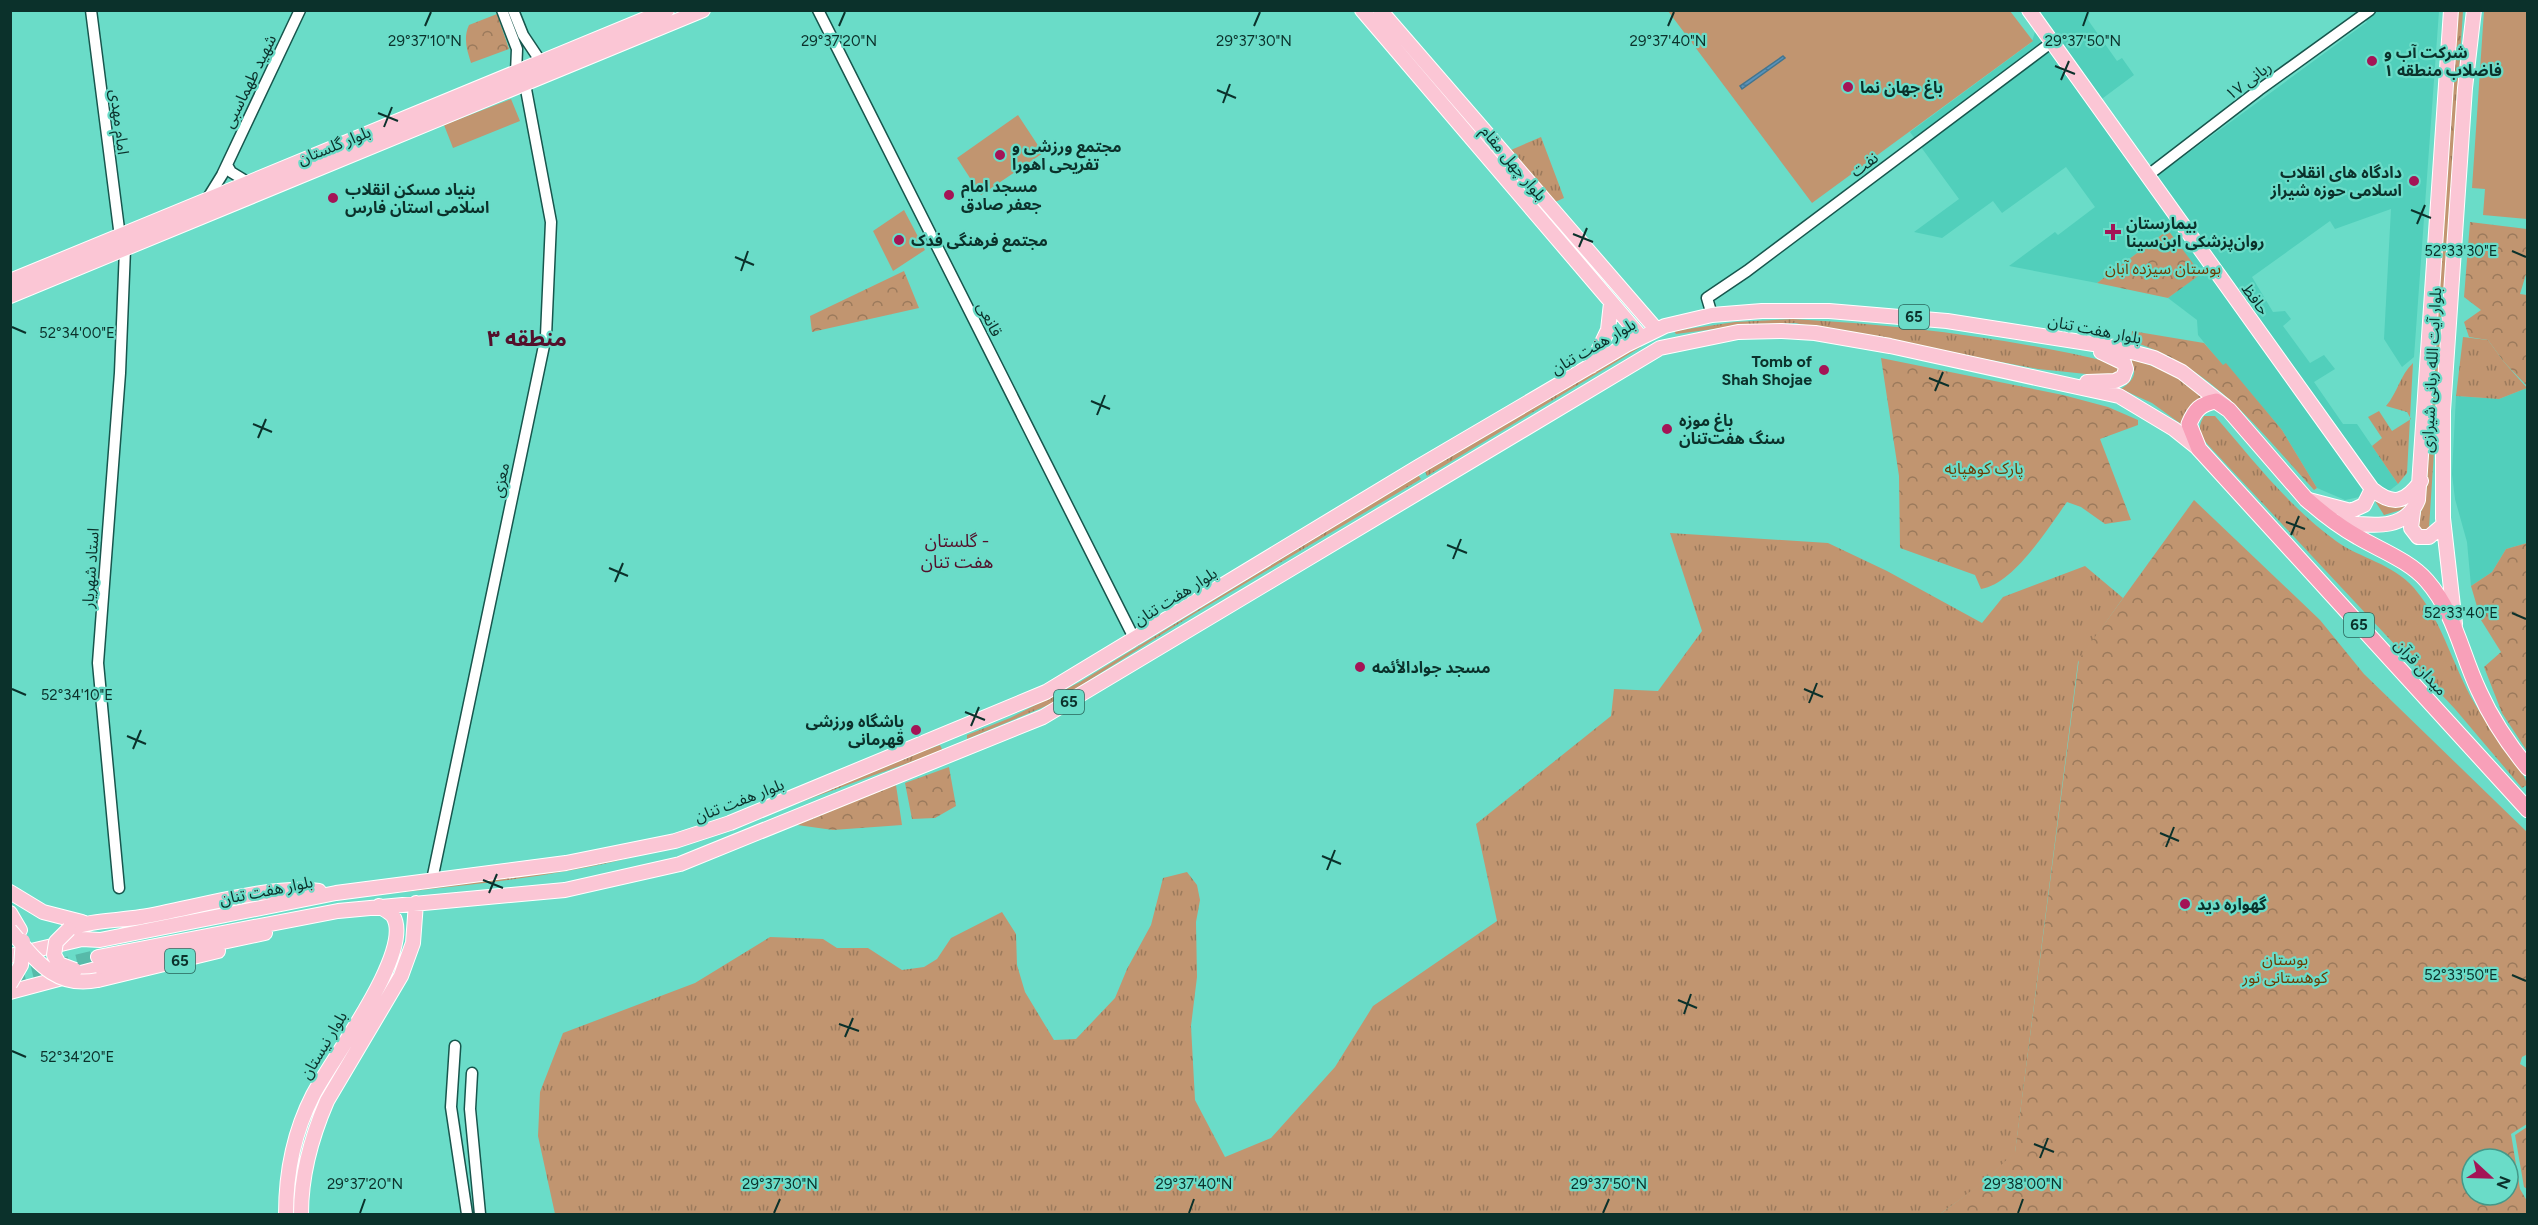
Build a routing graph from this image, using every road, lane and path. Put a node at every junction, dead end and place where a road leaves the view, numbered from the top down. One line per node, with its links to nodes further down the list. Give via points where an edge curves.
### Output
1 (91, 10): 25 (street, امام مهدی)
2 (300, 10): 21 (street, شهید طهماسبی)
3 (502, 10): 15 (street)
4 (513, 10): 15 (street)
5 (667, 10): 14 (main road, بلوار گلستان)
6 (703, 10): 19 (main road, بلوار گلستان)
7 (818, 10): 47 (street, قانعی)
8 (1362, 10): 27 (main road, بلوار چهل مقام)
9 (1380, 10): 26 (main road, بلوار چهل مقام)
10 (2029, 10): 16 (main road, حافظ)
11 (2370, 10): 22 (street, ربانی ۱۷)
12 (2451, 10): 40 (main road, بلوار آیت الله ربانی شیرازی)
13 (2474, 10): 45 (main road, بلوار آیت الله ربانی شیرازی, via 2443,411)
14 (646, 15): 17 (main road, بلوار گلستان)
15 (518, 37): 17 (street); 18 (street)
16 (2052, 42): 22 (main road, حافظ); 32 (street, نفت, via 1707,298)
17 (541, 62): 18 (main road, بلوار گلستان)
18 (516, 73): 20 (main road, بلوار گلستان)
19 (525, 84): 20 (main road, بلوار گلستان); 52 (street, معزی, via 551,222 546,336)
20 (468, 100): 23 (main road, بلوار گلستان); 25 (main road, بلوار گلستان)
21 (227, 165): 23 (street); 24 (street, شهید طهماسبی)
22 (2146, 176): 41 (main road, حافظ)
23 (249, 183): 24 (main road, بلوار گلستان)
24 (206, 201): 25 (main road, بلوار گلستان)
25 (122, 243): 28 (main road, بلوار گلستان); 53 (street, استاد شهریار, via 120,374 98,663)
26 (1584, 247): 27 (main road); 33 (main road, بلوار چهل مقام)
27 (1572, 257): 31 (main road, بلوار چهل مقام)
28 (33, 280): 29 (main road, بلوار گلستان); 30 (main road, بلوار گلستان)
29 (10, 281)
30 (10, 296)
31 (1611, 303): 34 (main road, بلوار چهل مقام); 36 (main road, via 1608,330)
32 (1712, 315): 33 (main road, بلوار هفت تنان / 65); 35 (main road, بلوار هفت تنان / 65, via 1829,311 1898,316)
33 (1656, 329): 34 (main road, بلوار هفت تنان / 65)
34 (1641, 337): 36 (main road, بلوار هفت تنان / 65)
35 (2075, 342): 37 (main road, via 2118,358 2126,369 2123,377 2115,381); 38 (main road, بلوار هفت تنان / 65, via 2154,358 2182,372)
36 (1591, 366): 47 (main road, بلوار هفت تنان / 65)
37 (2067, 383): 39 (main road, بلوار هفت تنان / 65, via 2119,396); 49 (main road, بلوار هفت تنان / 65, via 1815,333 1738,332 1660,348 1107,681 1043,717)
38 (2229, 410): 39 (highway, 65, via 2216,401 2203,403 2195,411 2189,424); 42 (highway, میدان قرآن / 65)
39 (2199, 448): 51 (highway, میدان قرآن / 65)
40 (2421, 482): 41 (main road, via 2398,500 2383,498); 43 (main road, بلوار آیت الله ربانی شیرازی)
41 (2372, 489): 42 (main road, via 2364,505 2351,511)
42 (2306, 500): 44 (highway, میدان قرآن / 65)
43 (2413, 512): 44 (main road, via 2402,521 2388,524); 45 (main road, via 2411,528 2418,537 2429,537)
44 (2336, 522): 46 (highway, میدان قرآن / 65, via 2420,573)
45 (2443, 525): 46 (main road, بلوار آیت الله ربانی شیرازی)
46 (2455, 624): 50 (highway, میدان قرآن / 65, via 2487,708)
47 (1135, 640): 48 (main road, بلوار هفت تنان / 65, via 1028,701)
48 (948, 734): 49 (main road); 52 (main road, بلوار هفت تنان / 65, via 730,823 675,841 566,863)
49 (957, 754): 56 (main road, بلوار هفت تنان / 65, via 680,864 565,890)
50 (2528, 768)
51 (2523, 806)
52 (432, 880): 55 (main road, بلوار هفت تنان / 65)
53 (120, 888)
54 (10, 892): 60 (main road, 65, via 61,919)
55 (336, 893): 60 (main road, 65, via 308,889 269,893); 64 (main road, بلوار هفت تنان, via 100,940 82,939)
56 (416, 903): 57 (main road, بلوار هفت تنان / 65); 62 (main road, بلوار نیستان)
57 (379, 906): 58 (main road, بلوار هفت تنان / 65); 61 (main road, via 393,916)
58 (338, 911): 65 (main road, بلوار هفت تنان); 65 (main road, 65, via 322,921 258,934 221,951)
59 (11, 913): 63 (main road)
60 (90, 923): 65 (main road, bridge, via 60,936 54,955 59,964 75,970)
61 (396, 924): 62 (main road, via 398,916 406,913); 70 (main road, بلوار نیستان, via 393,956 382,980 304,1115 289,1172)
62 (414, 926): 71 (main road, بلوار نیستان, via 402,976 332,1092 318,1123 304,1170)
63 (14, 930): 65 (main road, 65, bridge, via 43,967 57,976 75,982); 66 (main road, bridge, via 24,940 23,955)
64 (10, 956)
65 (97, 968): 67 (main road)
66 (10, 984)
67 (10, 992)
68 (455, 1046): 72 (street, via 451,1107)
69 (472, 1074): 73 (street, via 470,1109)
70 (286, 1215)
71 (301, 1215)
72 (467, 1215)
73 (480, 1215)

